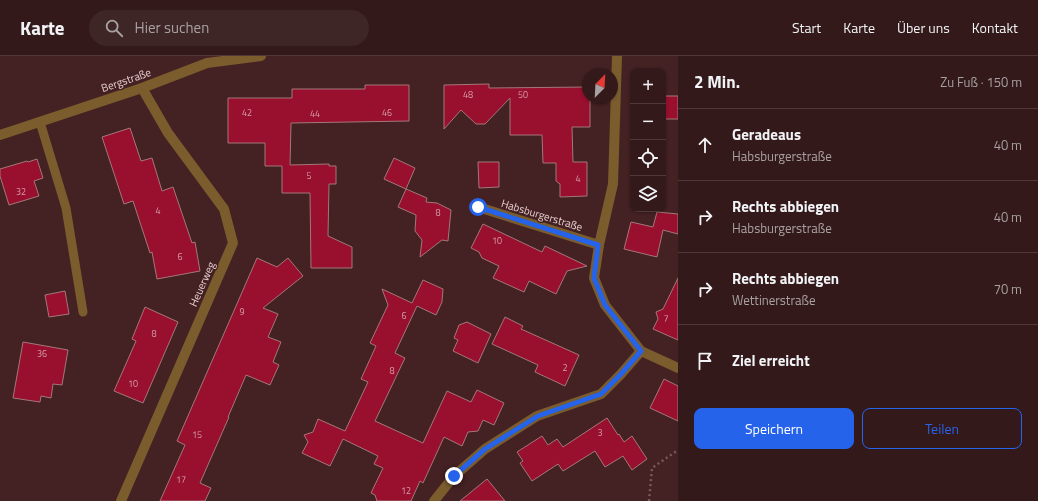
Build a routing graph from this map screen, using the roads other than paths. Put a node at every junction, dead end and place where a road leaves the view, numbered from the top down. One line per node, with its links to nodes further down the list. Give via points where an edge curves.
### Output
1 (261, 56): 3 (street, Bergstraße)
2 (617, 56): 8 (street, via 613,184)
3 (208, 60): 4 (street, Bergstraße)
4 (142, 88): 5 (street, Bergstraße); 12 (street, Heuerweg, via 168,133 224,209 233,243)
5 (40, 122): 6 (street, Bergstraße); 9 (lane, via 66,208)
6 (0, 134)
7 (478, 207): 8 (street, Habsburgerstraße)
8 (598, 245): 10 (street, via 594,278 605,305)
9 (83, 312)
10 (641, 351): 11 (street); 13 (street, via 601,394 538,416 485,449 454,476)
11 (678, 368)
12 (120, 501)
13 (434, 501)

